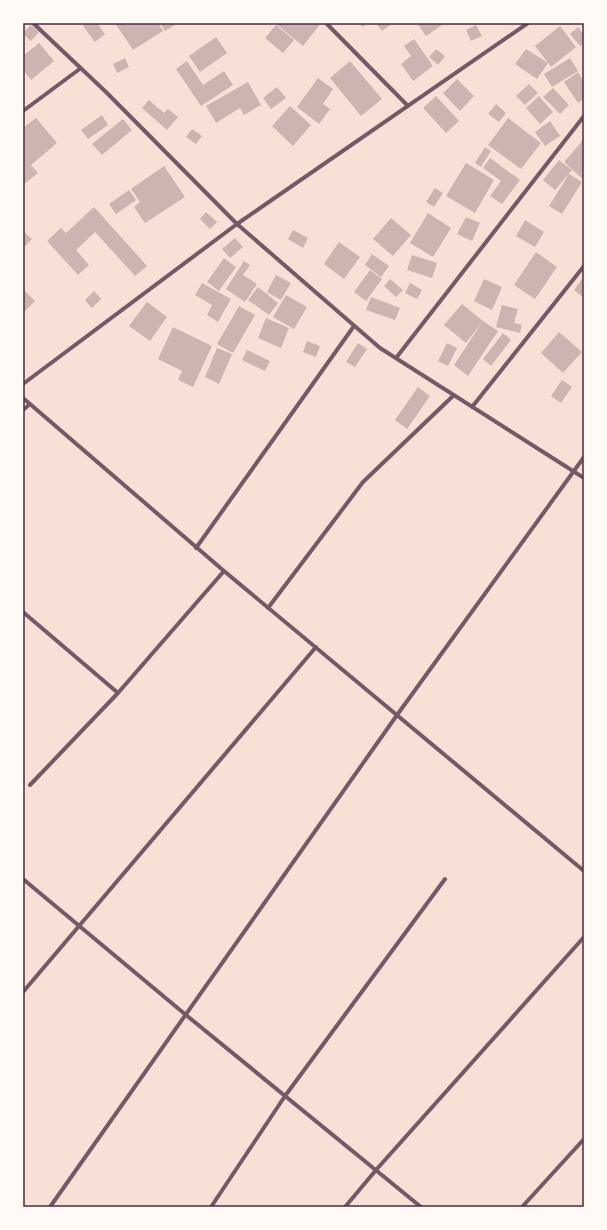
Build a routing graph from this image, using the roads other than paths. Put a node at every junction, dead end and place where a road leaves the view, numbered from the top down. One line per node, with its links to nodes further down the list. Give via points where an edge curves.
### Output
1 (33, 23): 4 (street)
2 (326, 23): 5 (street)
3 (528, 23): 5 (street)
4 (81, 68): 6 (street); 8 (street)
5 (408, 106): 8 (street)
6 (23, 111)
7 (584, 116): 11 (street)
8 (237, 224): 10 (street); 12 (street)
9 (584, 266): 16 (street)
10 (354, 326): 11 (street); 21 (street)
11 (396, 358): 13 (street)
12 (23, 384)
13 (454, 395): 16 (street); 23 (street, via 363,482)
14 (23, 398): 15 (street)
15 (30, 404): 17 (street); 21 (street)
16 (472, 407): 19 (street)
17 (23, 410)
18 (584, 457): 19 (street)
19 (573, 472): 20 (street); 27 (street)
20 (584, 478)
21 (196, 548): 22 (street)
22 (224, 571): 23 (street); 26 (street)
23 (268, 608): 25 (street)
24 (23, 612): 26 (street)
25 (316, 647): 27 (street); 32 (street)
26 (118, 693): 28 (street)
27 (397, 715): 29 (street); 35 (street)
28 (30, 785)
29 (584, 871)
30 (23, 879): 32 (street)
31 (445, 879): 36 (street)
32 (79, 926): 34 (street); 35 (street)
33 (584, 937): 38 (street)
34 (23, 992)
35 (186, 1015): 36 (street); 39 (street)
36 (285, 1096): 38 (street); 40 (street)
37 (584, 1139): 43 (street)
38 (376, 1170): 41 (street); 42 (street)
39 (50, 1207)
40 (210, 1207)
41 (345, 1207)
42 (421, 1207)
43 (522, 1207)

